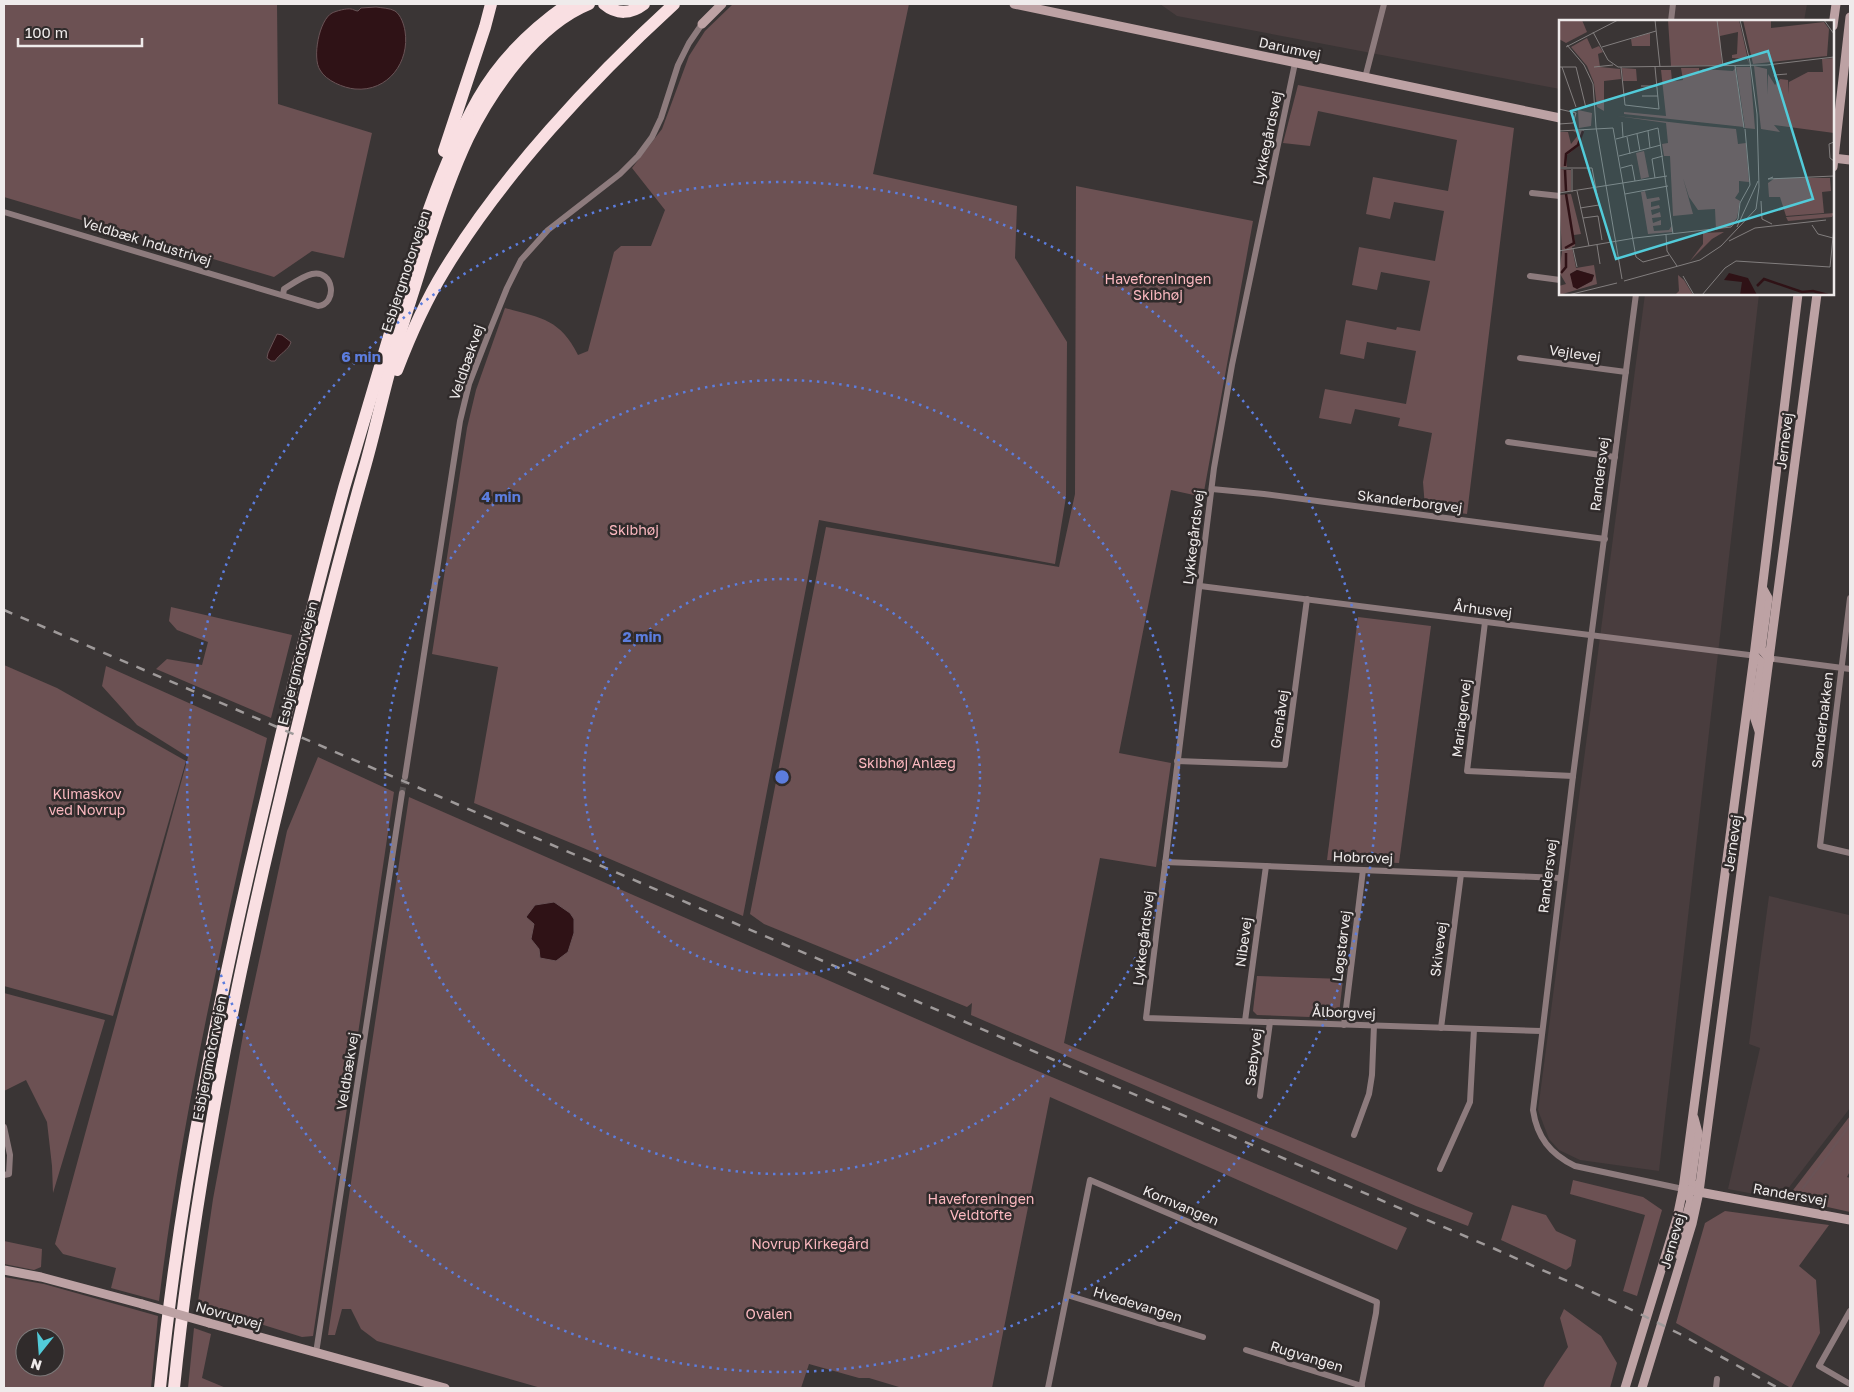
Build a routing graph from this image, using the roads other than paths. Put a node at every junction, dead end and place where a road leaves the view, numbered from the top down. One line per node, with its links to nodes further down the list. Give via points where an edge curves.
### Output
1 (490, 4): 25 (highway)
2 (568, 4): 25 (highway, Esbjergmotorvejen, via 518,45 480,95 453,148)
3 (590, 4): 34 (highway, Esbjergmotorvejen, via 552,27 519,58 490,98 468,139 429,241 394,354)
4 (604, 4): 5 (highway, via 623,12)
5 (644, 4)
6 (674, 4): 34 (highway, via 561,118 503,187 460,246 420,317)
7 (722, 4): 15 (main road)
8 (1014, 4): 16 (main road, Darumvej)
9 (1384, 4): 17 (street)
10 (1673, 4): 13 (street)
11 (1836, 4): 14 (main road)
12 (1850, 18): 19 (main road)
13 (1671, 20)
14 (1834, 20)
15 (702, 24): 51 (street, Veldbækvej, via 678,65 652,137 620,174 548,230 522,260 490,330 460,421)
16 (1295, 63): 17 (main road, Darumvej); 37 (street, Lykkegårdsvej, via 1232,365)
17 (1365, 78): 18 (main road, Darumvej)
18 (1559, 118)
19 (1834, 152)
20 (1834, 160): 21 (main road)
21 (1850, 160)
22 (1532, 193): 23 (street)
23 (1559, 196)
24 (4, 212): 28 (street, Veldbæk Industrivej)
25 (418, 240): 87 (highway, Esbjergmotorvejen, via 334,526 246,880 197,1123 174,1267)
26 (1530, 276): 27 (street)
27 (1559, 280)
28 (283, 295): 28 (street, Veldbæk Industrivej, via 284,289 310,274 322,274 331,287 329,299 322,306)
29 (1636, 295): 33 (street, Randersvej)
30 (1798, 295): 40 (main road, Jernevej)
31 (1817, 295): 45 (main road, Jernevej)
32 (1520, 358): 33 (street, Vejlevej)
33 (1626, 372): 36 (street, Randersvej)
34 (375, 431): 88 (highway, Esbjergmotorvejen, via 314,654 248,935 208,1142)
35 (1508, 442): 36 (street)
36 (1615, 457): 38 (street, Randersvej)
37 (1212, 489): 38 (street, Skanderborgvej); 39 (street, Lykkegårdsvej)
38 (1605, 539): 44 (street, Randersvej)
39 (1200, 586): 42 (street, Århusvej); 49 (street, Lykkegårdsvej)
40 (1762, 588): 45 (main road, Jernevej); 45 (main road, via 1768,598)
41 (1850, 598): 46 (street, Sønderbakken)
42 (1307, 600): 43 (street, Århusvej); 49 (street, Grenåvej, via 1285,765)
43 (1485, 622): 44 (street, Århusvej); 50 (street, Mariagervej, via 1467,771)
44 (1592, 636): 45 (street, Århusvej); 50 (street, Randersvej)
45 (1762, 657): 46 (street, Århusvej); 48 (main road, Jernevej); 48 (main road, via 1754,716); 68 (main road, Jernevej)
46 (1841, 667): 47 (street, Århusvej); 53 (street, Sønderbakken, via 1820,846)
47 (1850, 668)
48 (1760, 734): 74 (main road, Jernevej)
49 (1177, 761): 54 (street, Lykkegårdsvej)
50 (1573, 776): 58 (street, Randersvej)
51 (404, 777)
52 (402, 793): 82 (street, Veldbækvej)
53 (1850, 853)
54 (1166, 862): 55 (street, Hobrovej); 59 (street, Lykkegårdsvej)
55 (1266, 866): 56 (street, Hobrovej); 60 (street, Nibevej)
56 (1364, 870): 57 (street, Hobrovej); 62 (street, Løgstørvej)
57 (1461, 874): 58 (street, Hobrovej); 64 (street, Skivevej)
58 (1560, 878): 66 (street, Randersvej)
59 (1146, 1018): 60 (street, Ålborgvej)
60 (1245, 1021): 61 (street, Ålborgvej)
61 (1270, 1022): 62 (street, Ålborgvej); 67 (street, Sæbyvej)
62 (1344, 1025): 63 (street, Ålborgvej)
63 (1374, 1026): 64 (street, Ålborgvej); 70 (street, via 1369,1094)
64 (1441, 1028): 65 (street, Ålborgvej)
65 (1474, 1029): 66 (street, Ålborgvej); 71 (street, via 1470,1102)
66 (1541, 1031): 73 (street, Randersvej, via 1533,1110 1546,1145 1575,1166)
67 (1260, 1096)
68 (1693, 1112): 73 (main road, Jernevej); 74 (main road, via 1698,1133 1691,1182)
69 (4, 1127): 72 (street, via 10,1155 9,1174)
70 (1354, 1135)
71 (1440, 1169)
72 (4, 1175)
73 (1683, 1189): 74 (main road, Randersvej); 76 (main road, via 1690,1200 1679,1244); 91 (main road, Jernevej)
74 (1699, 1192): 75 (main road, Randersvej); 76 (main road, Jernevej)
75 (1850, 1220)
76 (1679, 1267): 92 (main road, Jernevej)
77 (4, 1270): 82 (main road, Novrupvej, bridge, via 41,1277)
78 (1067, 1295): 80 (street, Hvedevangen); 86 (street, Kornvangen, via 1090,1180 1377,1302); 90 (street, Kornvangen)
79 (1850, 1311): 84 (street, via 1819,1366)
80 (1203, 1337)
81 (1246, 1350): 86 (street, Rugvangen)
82 (316, 1353): 85 (main road, Novrupvej)
83 (1717, 1379): 93 (street)
84 (1850, 1384)
85 (421, 1385): 89 (main road, Novrupvej)
86 (1362, 1387)
87 (160, 1388)
88 (174, 1388)
89 (445, 1388)
90 (1048, 1388)
91 (1626, 1388)
92 (1642, 1388)
93 (1716, 1388)

